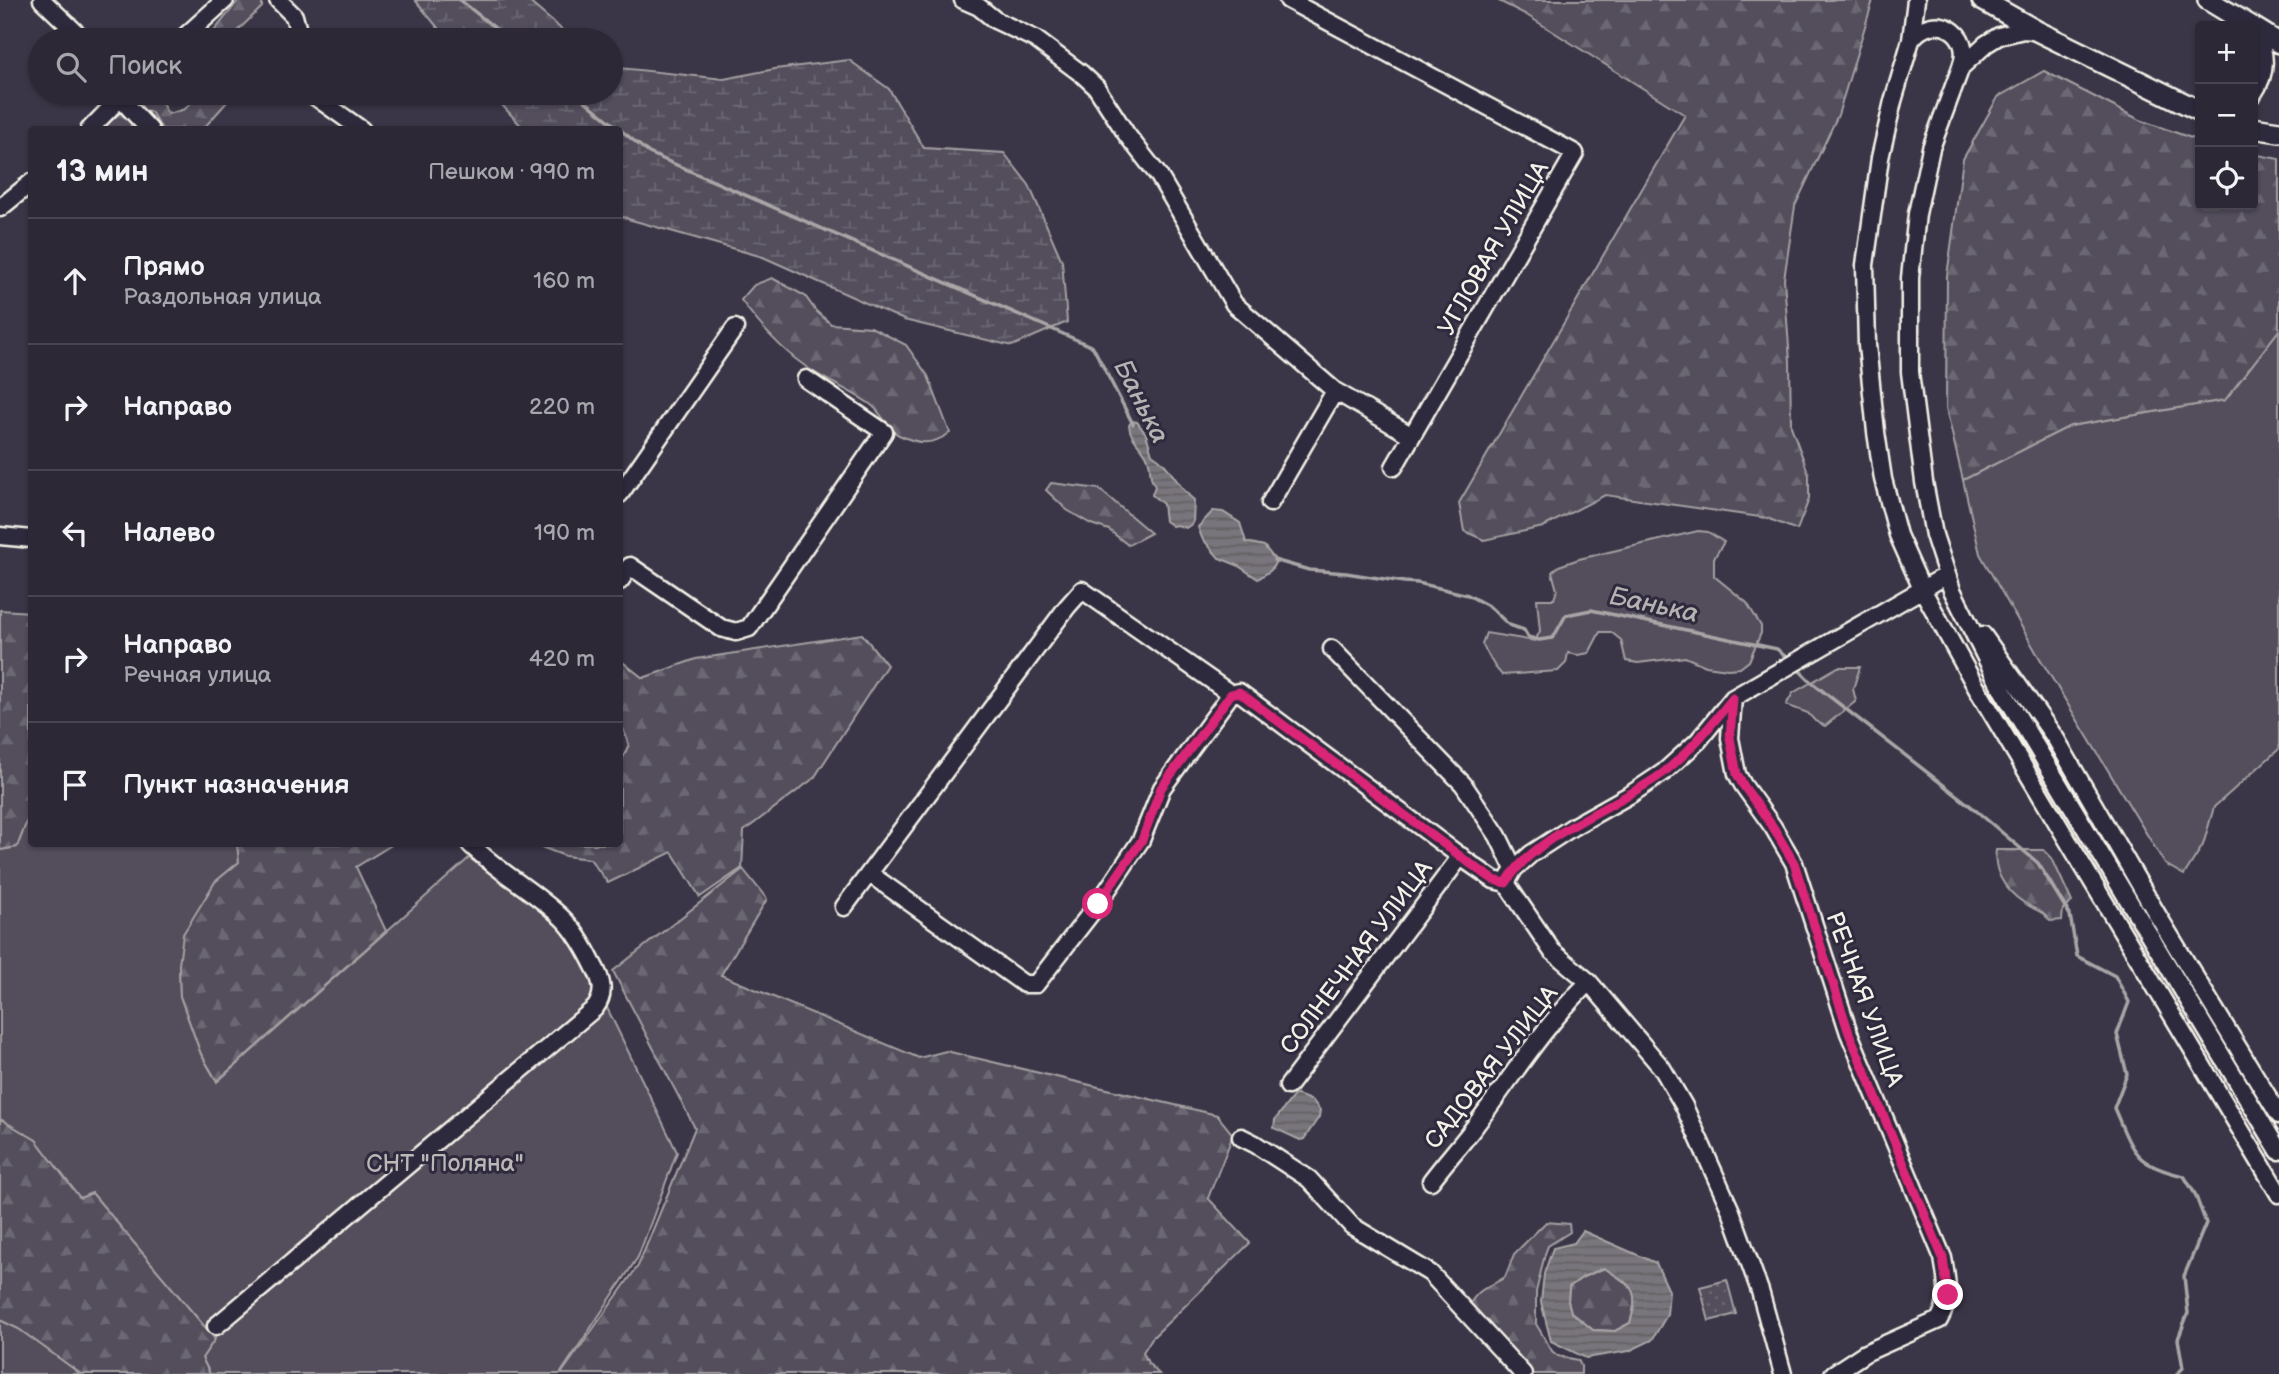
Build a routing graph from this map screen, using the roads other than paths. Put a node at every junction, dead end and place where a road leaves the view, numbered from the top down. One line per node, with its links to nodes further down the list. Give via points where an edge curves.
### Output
1 (42, 0): 11 (street)
2 (225, 0): 12 (street)
3 (278, 0): 13 (street, via 294,16)
4 (963, 0): 9 (street)
5 (1288, 0): 35 (street, УГЛОВАЯ УЛИЦА, via 1575,152)
6 (1916, 0): 16 (street)
7 (1982, 0): 14 (main road)
8 (2208, 0): 10 (main road)
9 (981, 4): 34 (street, via 995,20 1035,39 1096,87 1158,176 1234,304)
10 (2241, 21)
11 (71, 28)
12 (194, 28)
13 (297, 28)
14 (2037, 31): 19 (street, via 1998,36); 24 (main road)
15 (2258, 31): 18 (main road)
16 (1911, 40): 19 (street, via 1930,26 1952,30 1963,44); 43 (street, via 1880,158 1865,265 1867,345 1883,479 1898,535)
17 (2258, 40): 20 (street, via 2264,61)
18 (2279, 43)
19 (1961, 67): 42 (street, via 1931,148 1910,278 1910,372 1924,482)
20 (2258, 86)
21 (113, 105): 25 (street)
22 (131, 105): 26 (street)
23 (327, 105): 27 (street)
24 (2195, 108)
25 (93, 126)
26 (147, 126)
27 (356, 126)
28 (2258, 129): 29 (main road)
29 (2279, 132)
30 (28, 185): 31 (street)
31 (0, 208)
32 (735, 328): 37 (street)
33 (806, 379): 41 (street, via 884,432 749,628 736,632 721,628)
34 (1335, 391): 35 (street); 38 (street)
35 (1412, 436): 36 (street, УГЛОВАЯ УЛИЦА)
36 (1394, 467)
37 (623, 490)
38 (1270, 503)
39 (0, 536): 40 (street)
40 (28, 539)
41 (625, 562)
42 (1949, 582): 43 (street); 54 (street, via 2056,739); 56 (street, via 2001,688)
43 (1922, 589): 46 (street); 58 (street)
44 (1332, 649): 50 (street, via 1463,785 1498,836)
45 (1231, 694): 48 (street, via 1239,692); 49 (street, via 1082,590); 49 (street, via 1161,788 1142,840 1036,984 1024,984)
46 (1733, 698): 50 (street, via 1698,741 1664,772 1531,854); 62 (street, РЕЧНАЯ УЛИЦА, via 1730,738 1737,774 1794,863 1849,1033 1943,1258 1948,1295 1939,1320 1865,1353)
47 (473, 847): 59 (street, via 562,916 598,974 603,987 601,1001)
48 (1461, 856): 50 (street, via 1494,880); 53 (street, СОЛНЕЧНАЯ УЛИЦА)
49 (870, 874): 51 (street)
50 (1510, 876): 52 (street, via 1552,951)
51 (844, 907)
52 (1589, 982): 57 (street, САДОВАЯ УЛИЦА); 61 (street, via 1662,1068 1684,1106 1731,1211)
53 (1287, 1086)
54 (2279, 1115)
55 (1241, 1137): 60 (street, via 1309,1179 1352,1226 1430,1273)
56 (2279, 1151)
57 (1431, 1181)
58 (2279, 1194)
59 (216, 1326)
60 (1523, 1374)
61 (1783, 1374)
62 (1833, 1374)

